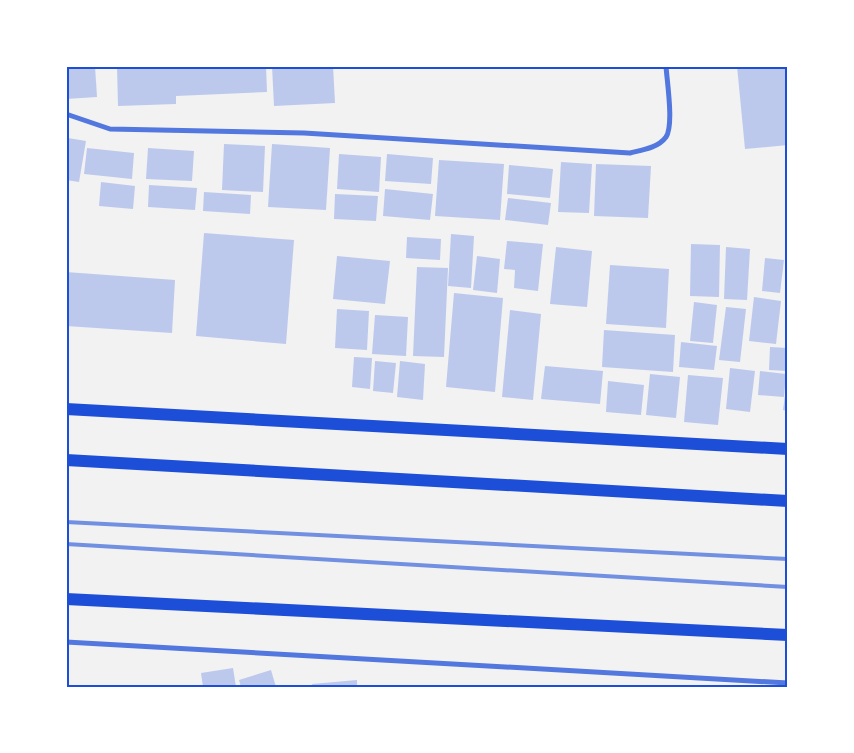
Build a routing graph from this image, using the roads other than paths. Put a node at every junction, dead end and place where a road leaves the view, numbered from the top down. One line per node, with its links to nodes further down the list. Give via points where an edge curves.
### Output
1 (666, 66): 2 (street, via 670,127 666,138 630,154 304,133 110,129)
2 (66, 114)
3 (66, 409): 4 (main road)
4 (788, 449)
5 (66, 460): 6 (main road)
6 (788, 501)
7 (66, 599): 8 (main road)
8 (788, 635)
9 (66, 642): 10 (street)
10 (788, 683)

